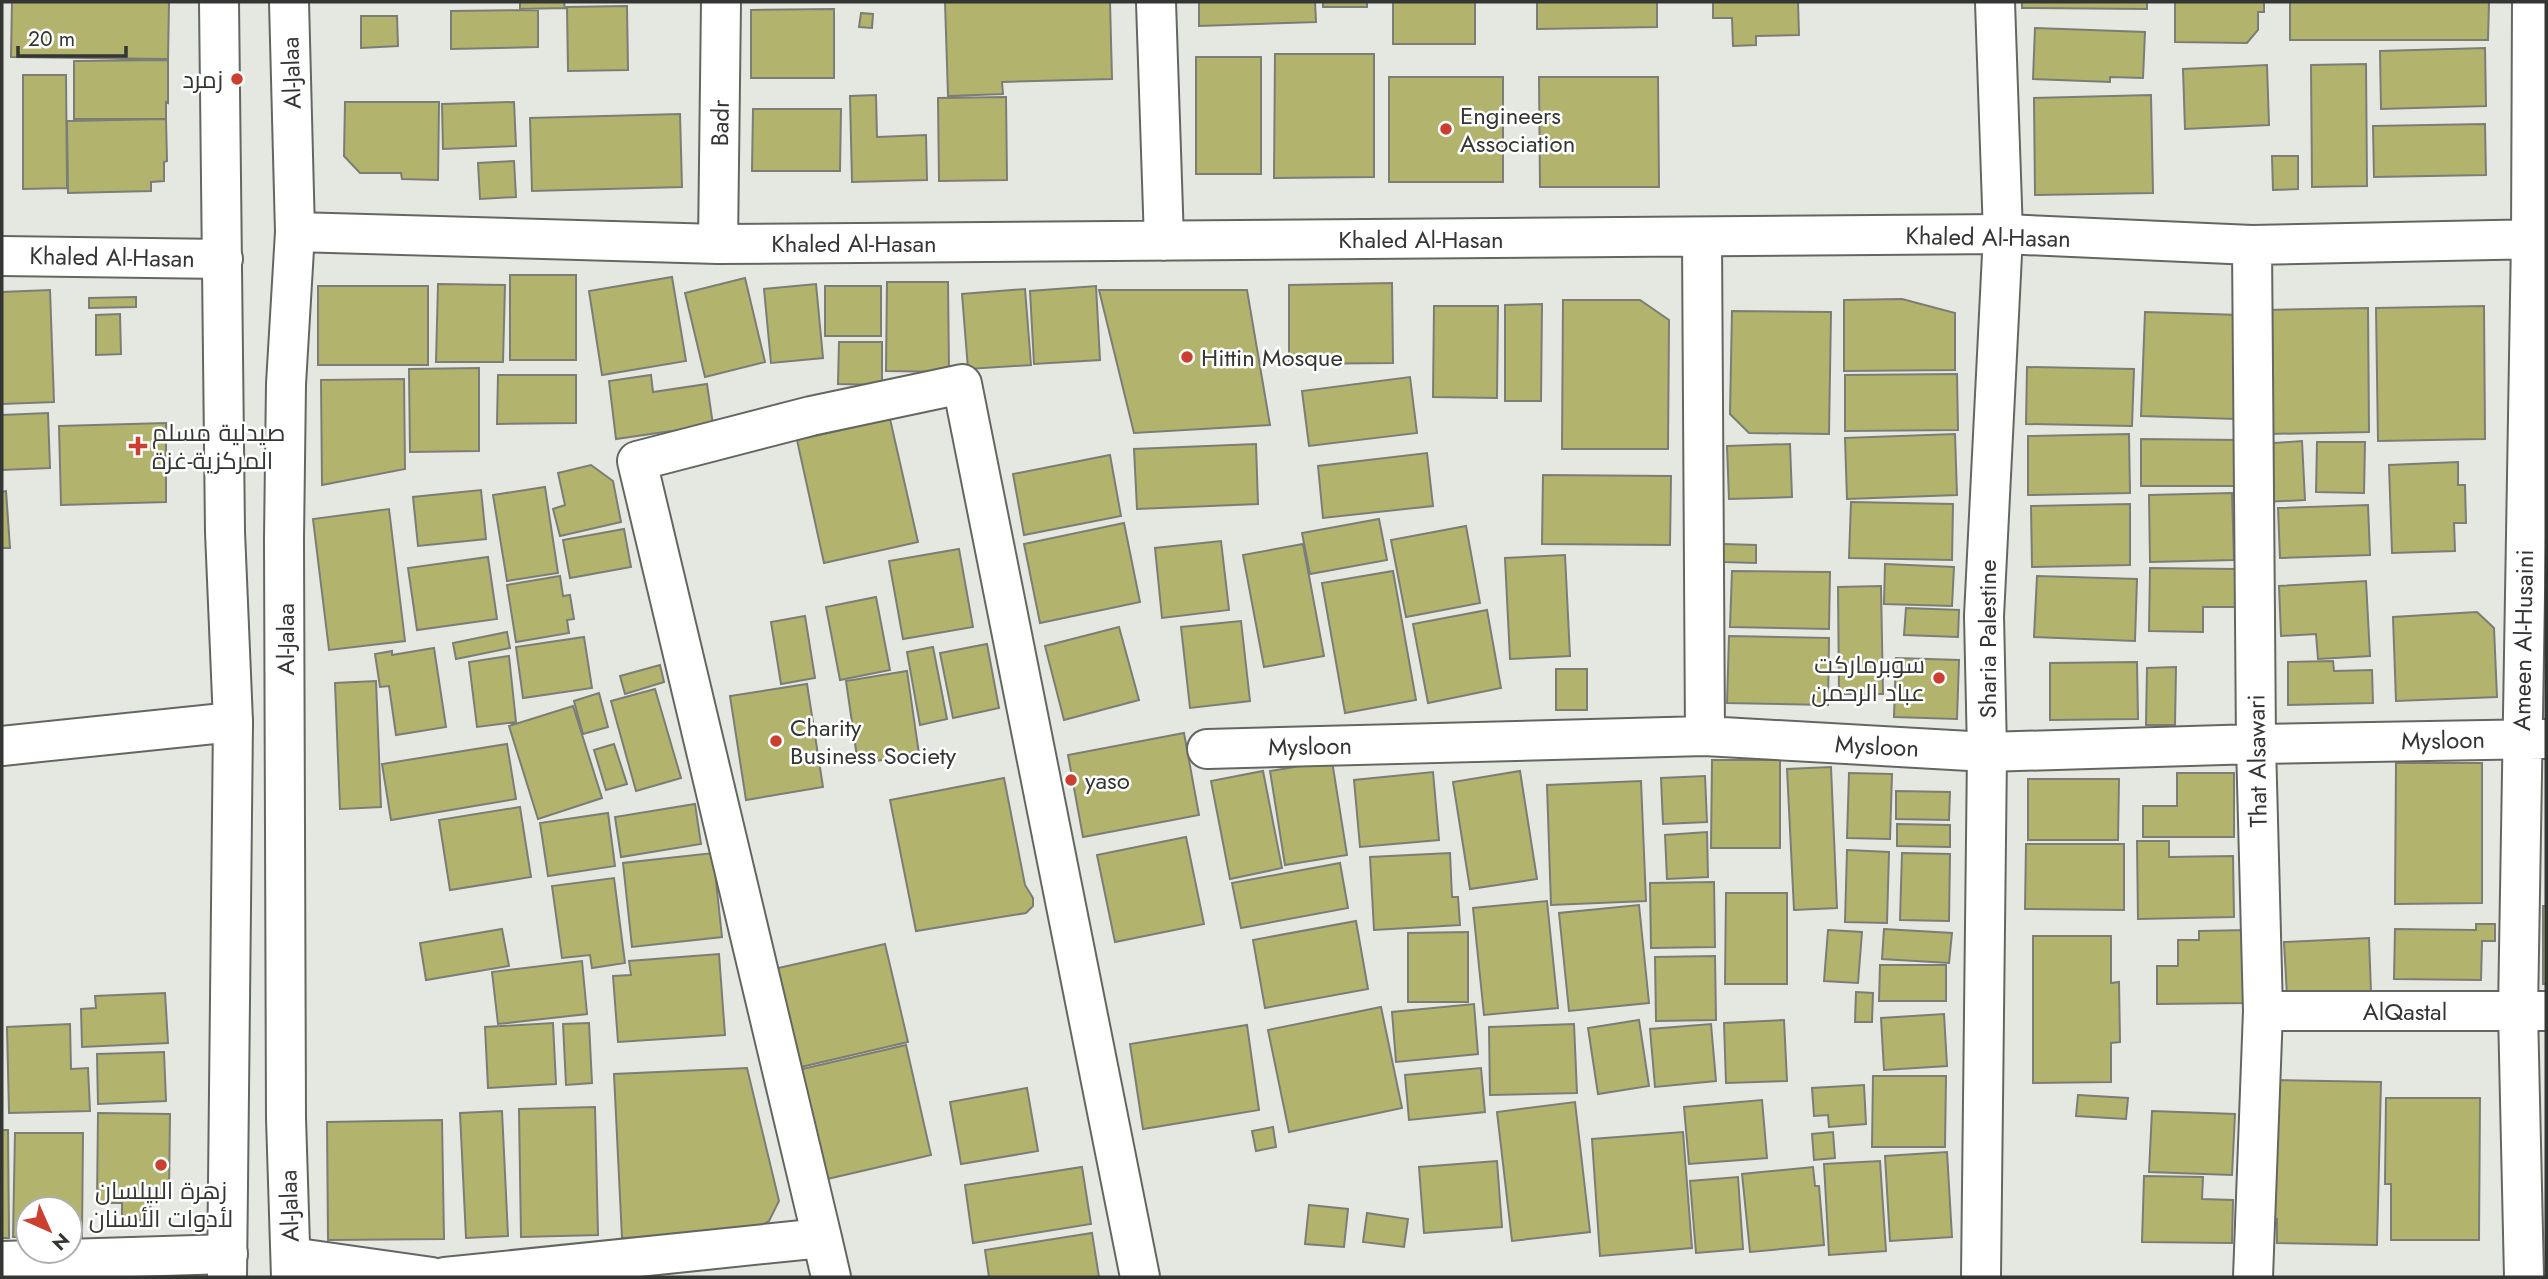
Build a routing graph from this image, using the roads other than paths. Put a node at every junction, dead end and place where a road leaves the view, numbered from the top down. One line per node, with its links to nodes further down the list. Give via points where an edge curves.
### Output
1 (219, 2): 15 (street)
2 (289, 2): 7 (street, Al-Jalaa)
3 (721, 2): 12 (street, Badr)
4 (1156, 2): 11 (street)
5 (1995, 2): 8 (street, Sharia Palestine)
6 (2532, 2): 10 (street, Ameen Al-Husaini)
7 (295, 232): 12 (street, Khaled Al-Hasan); 28 (street, Al-Jalaa, via 286,384 284,539 286,1118)
8 (2003, 234): 9 (street, Khaled Al-Hasan); 13 (street, Khaled Al-Hasan); 22 (street, Sharia Palestine, via 1984,616)
9 (1702, 237): 11 (street, Khaled Al-Hasan); 17 (street)
10 (2539, 239): 13 (street, Khaled Al-Hasan); 18 (street, Ameen Al-Husaini)
11 (1164, 241): 12 (street, Khaled Al-Hasan)
12 (718, 244)
13 (2252, 245): 19 (street, That Alsawari)
14 (2, 256): 15 (street, Khaled Al-Hasan)
15 (223, 258): 16 (street, via 225,532)
16 (233, 722): 20 (street); 27 (street)
17 (1705, 736): 21 (street, Mysloon); 22 (street, Mysloon)
18 (2534, 739): 19 (street, Mysloon); 24 (street, Ameen Al-Husaini)
19 (2256, 744): 22 (street, Mysloon); 23 (street, That Alsawari)
20 (2, 746)
21 (1207, 749)
22 (1987, 752): 33 (street, Sharia Palestine)
23 (2263, 1011): 24 (street, AlQastal); 34 (street, That Alsawari)
24 (2532, 1011): 35 (street, Ameen Al-Husaini)
25 (822, 1238): 30 (street); 31 (street); 32 (street, via 637,461 811,416 962,384)
26 (2, 1261): 27 (street)
27 (228, 1266)
28 (291, 1267): 29 (street)
29 (432, 1277)
30 (445, 1277)
31 (831, 1277)
32 (1140, 1277)
33 (1982, 1277)
34 (2253, 1277)
35 (2524, 1277)

